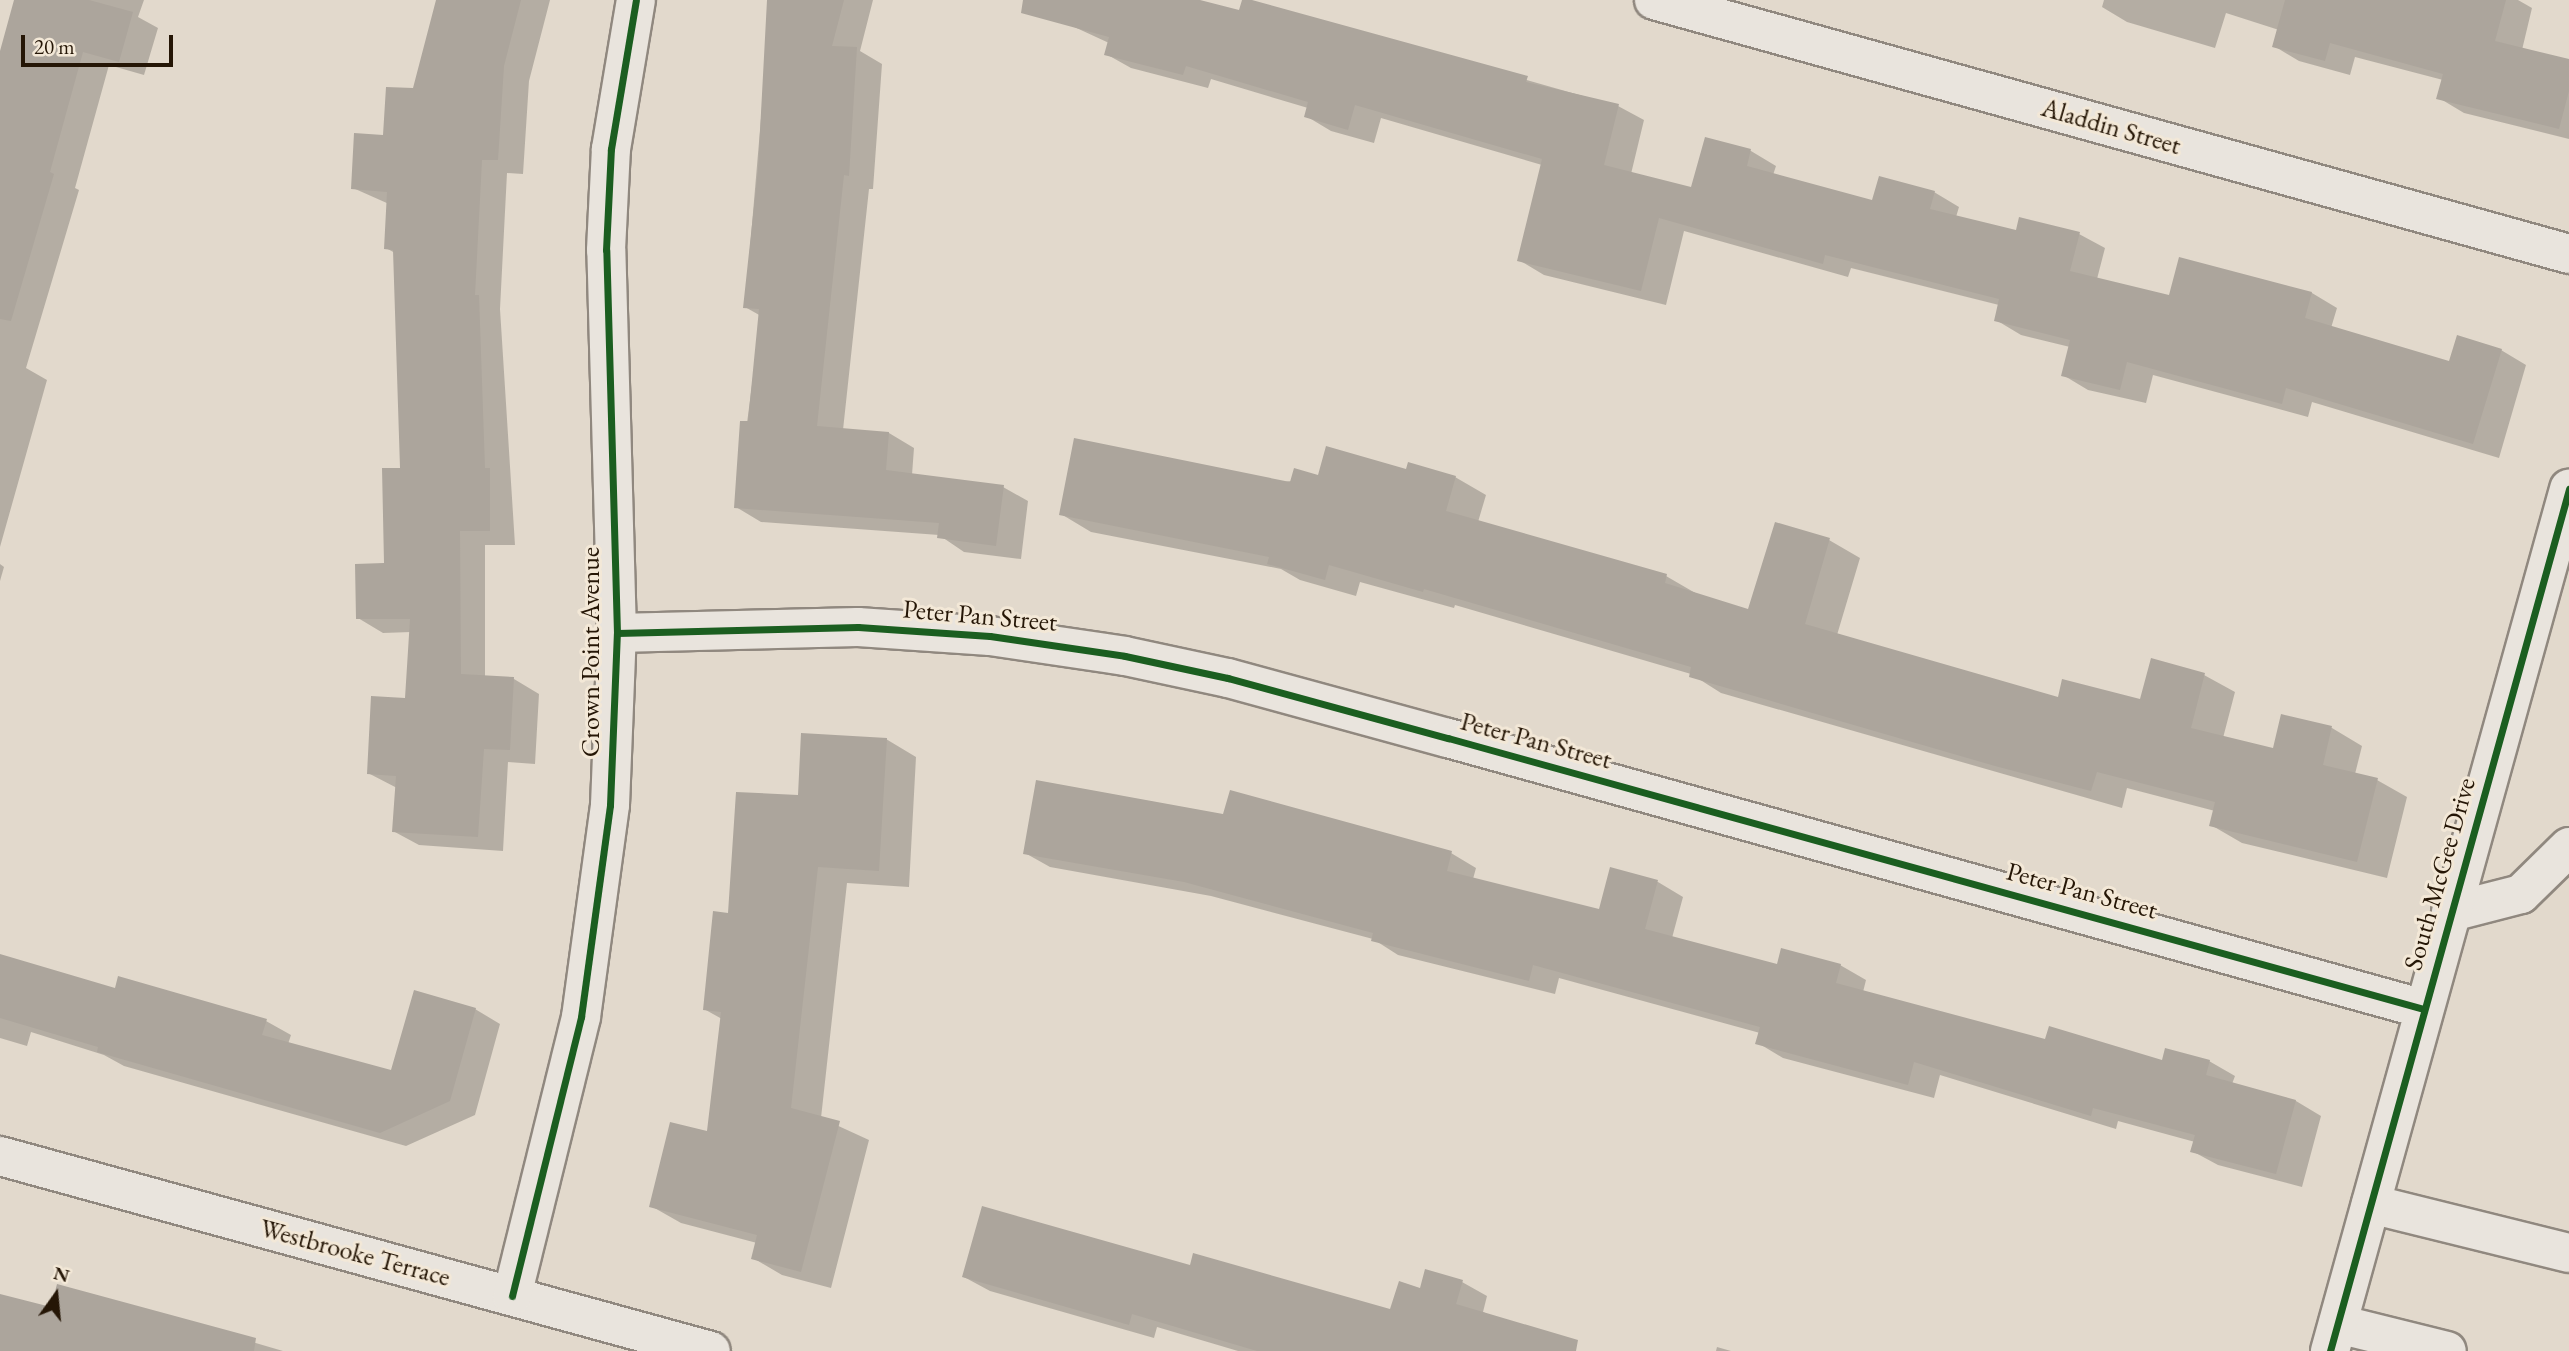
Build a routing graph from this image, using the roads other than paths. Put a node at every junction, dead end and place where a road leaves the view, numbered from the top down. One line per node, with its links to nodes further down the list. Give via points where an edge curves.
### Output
1 (636, 0): 5 (street, Crown Point Avenue, via 611,149 606,250)
2 (1654, 0): 3 (street, Aladdin Street)
3 (2569, 254)
4 (2569, 489): 7 (street, South McGee Drive)
5 (617, 633): 8 (street, Peter Pan Street, via 858,627 990,636 1125,656 1241,682); 12 (street, Crown Point Avenue, via 610,805 581,1017)
6 (2569, 847): 7 (street, via 2521,894)
7 (2451, 912): 8 (street, South McGee Drive)
8 (2424, 1009): 10 (street, South McGee Drive)
9 (0, 1156): 12 (street, Westbrooke Terrace)
10 (2371, 1203): 11 (street); 13 (street, South McGee Drive)
11 (2569, 1253)
12 (512, 1296): 14 (street, Westbrooke Terrace)
13 (2334, 1337): 15 (street)
14 (711, 1351)
15 (2447, 1351)

